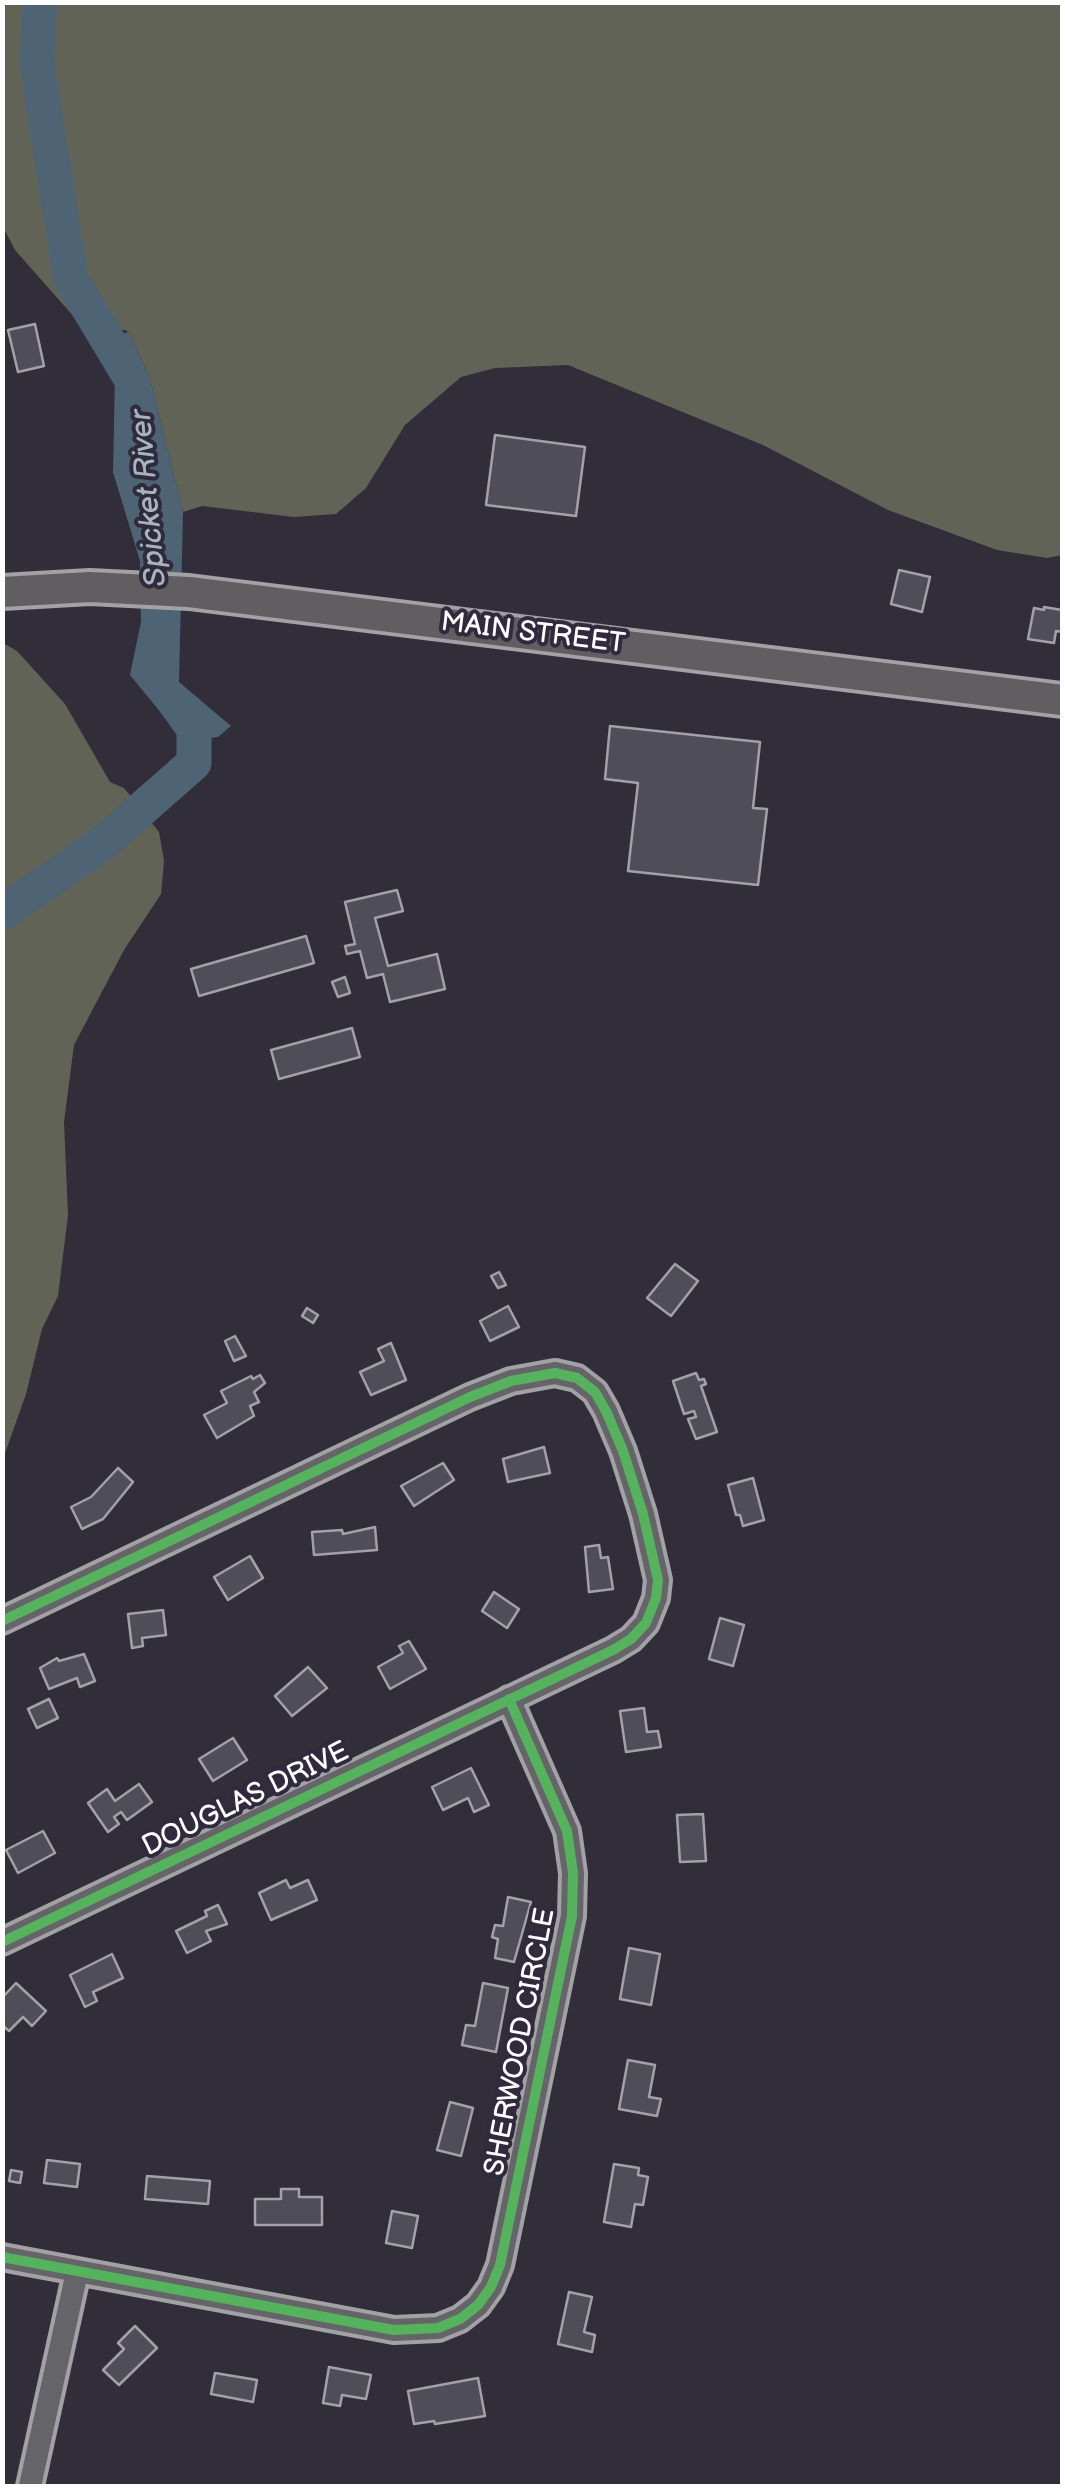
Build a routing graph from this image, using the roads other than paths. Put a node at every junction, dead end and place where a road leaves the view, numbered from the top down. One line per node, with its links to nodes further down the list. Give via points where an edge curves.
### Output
1 (2, 592): 2 (main road, MAIN STREET, via 188,592)
2 (1062, 700)
3 (2, 1621): 4 (street, via 480,1393 555,1373 577,1378 606,1411 643,1514 656,1598 631,1639)
4 (509, 1700): 5 (street, DOUGLAS DRIVE); 7 (street, SHERWOOD CIRCLE, via 567,1831 572,1916 500,2265 478,2305 438,2328 394,2330)
5 (2, 1942)
6 (2, 2257): 7 (street, SHERWOOD CIRCLE)
7 (77, 2272): 8 (street)
8 (30, 2486)

